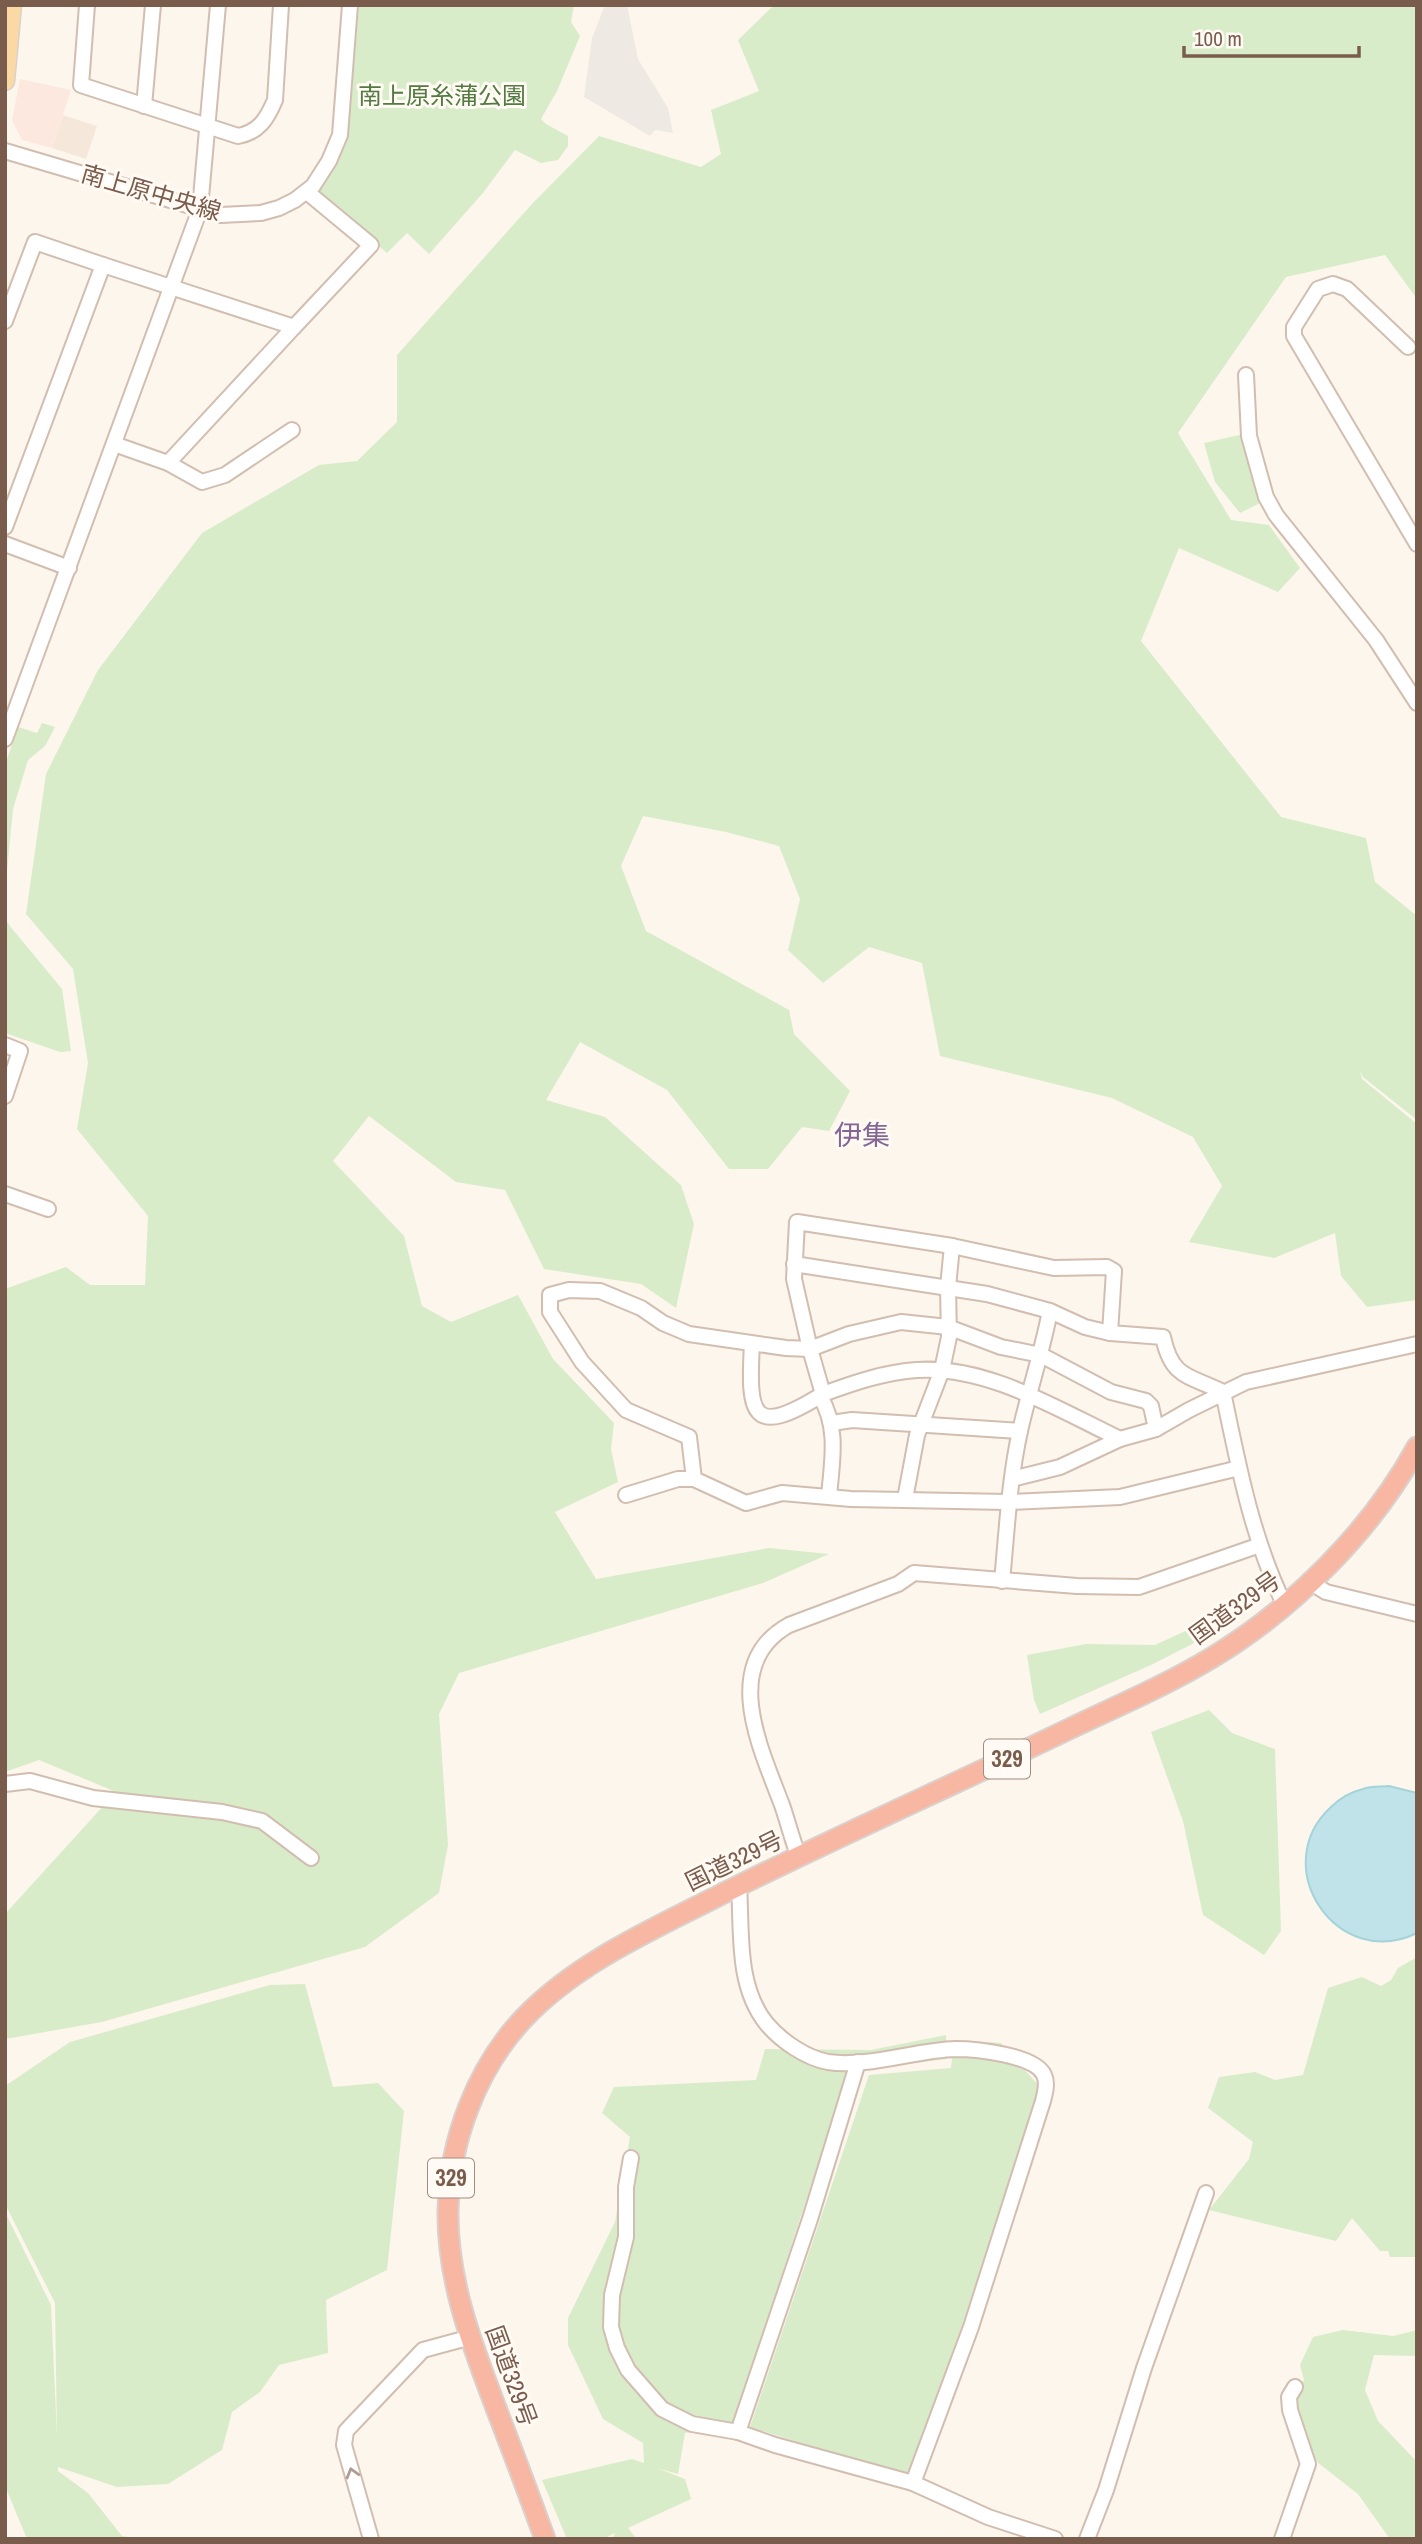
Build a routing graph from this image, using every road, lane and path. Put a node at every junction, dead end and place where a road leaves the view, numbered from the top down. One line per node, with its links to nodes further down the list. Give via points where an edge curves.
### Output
1 (12, 5): 7 (main road)
2 (87, 5): 8 (street, via 81,85)
3 (153, 5): 8 (street)
4 (218, 5): 9 (street)
5 (281, 5): 9 (street, via 275,100 270,112 258,129 248,134 238,136)
6 (351, 5): 11 (street, 南上原中央線, via 340,135 329,161)
7 (5, 81)
8 (144, 106): 9 (street)
9 (208, 126): 12 (street)
10 (5, 151): 12 (street, 南上原中央線)
11 (307, 192): 12 (street, 南上原中央線, via 261,213 221,215); 16 (street, via 371,245)
12 (200, 209): 14 (street)
13 (103, 265): 14 (street); 15 (street, via 34,242); 22 (street)
14 (173, 288): 16 (street); 20 (street)
15 (5, 321)
16 (294, 327): 21 (street)
17 (1408, 346): 24 (street, via 1347,289 1333,284 1318,289 1294,327 1294,337)
18 (1246, 375): 26 (street, via 1249,436 1266,497 1376,640)
19 (292, 430): 21 (street, via 225,475 202,482)
20 (114, 444): 21 (street); 25 (street)
21 (169, 463)
22 (5, 527)
23 (5, 544): 25 (street)
24 (1417, 544)
25 (69, 568): 27 (street)
26 (1417, 703)
27 (5, 739)
28 (5, 1045): 29 (street, via 20,1051)
29 (5, 1096)
30 (5, 1194): 31 (street)
31 (48, 1209)
32 (953, 1246): 33 (street, via 797,1222); 34 (street); 37 (street, via 1054,1268 1107,1267 1114,1271)
33 (794, 1264): 34 (street); 40 (street)
34 (948, 1287): 35 (street); 36 (street)
35 (1050, 1311): 37 (street); 41 (street)
36 (948, 1327): 40 (street, via 901,1321); 41 (street, via 1001,1347); 42 (street)
37 (1110, 1333): 43 (street, via 1163,1337 1173,1367)
38 (752, 1344): 40 (street); 44 (street, via 751,1392 760,1415 777,1417); 53 (street, via 689,1334 600,1292 569,1290 550,1295 550,1312 582,1362 626,1410 690,1437)
39 (1417, 1344): 43 (street)
40 (810, 1349): 44 (street)
41 (1041, 1355): 45 (street); 48 (street, via 1111,1392 1146,1401)
42 (942, 1370): 44 (street, via 895,1373); 45 (street, via 971,1373); 47 (street)
43 (1223, 1392): 48 (street); 52 (street)
44 (821, 1395): 46 (street)
45 (1030, 1396): 49 (street); 50 (street)
46 (832, 1423): 47 (street, via 852,1420); 56 (street)
47 (920, 1426): 49 (street); 57 (street)
48 (1156, 1429): 50 (street)
49 (1020, 1432): 54 (street)
50 (1120, 1439): 54 (street, via 1060,1467)
51 (1416, 1451): 61 (highway, 国道329号 / 329, via 1358,1530)
52 (1238, 1468): 58 (street, via 1120,1497); 59 (street)
53 (694, 1479): 55 (street, via 678,1479); 56 (street, via 746,1503 782,1493)
54 (1012, 1479): 58 (street)
55 (626, 1495)
56 (829, 1496): 57 (street)
57 (905, 1499): 58 (street)
58 (1008, 1502): 60 (street)
59 (1260, 1545): 60 (street, via 1139,1587); 62 (street)
60 (1002, 1581): 65 (street, via 914,1573 898,1584 789,1625 766,1641 756,1656 750,1686 754,1723)
61 (1310, 1582): 62 (highway, 国道329号 / 329); 63 (street, via 1326,1592)
62 (1285, 1606): 65 (highway, 国道329号 / 329, via 1211,1659)
63 (1417, 1614)
64 (5, 1784): 66 (street, via 30,1780 93,1798 222,1812 262,1821)
65 (799, 1857): 67 (highway, 国道329号 / 329)
66 (311, 1858)
67 (739, 1885): 68 (street, via 743,1964 750,1995 767,2024 797,2050 815,2058); 71 (highway, 国道329号 / 329, via 569,1979 524,2018 488,2070 461,2130 449,2186 449,2247)
68 (858, 2062): 73 (street); 74 (street, via 956,2049 1026,2061 1037,2066 1046,2084 971,2327)
69 (631, 2158): 73 (street, via 626,2237 612,2295 611,2327 617,2348 628,2370 662,2409 692,2424)
70 (1206, 2193): 78 (street)
71 (471, 2337): 75 (street, one-way to 71, via 344,2445 346,2431 423,2350); 76 (highway, 国道329号 / 329)
72 (1295, 2386): 79 (street, via 1289,2397 1290,2410 1308,2463)
73 (738, 2432): 74 (street)
74 (914, 2483): 77 (street, via 988,2517)
75 (371, 2539)
76 (545, 2539)
77 (1055, 2539)
78 (1087, 2539)
79 (1282, 2539)

